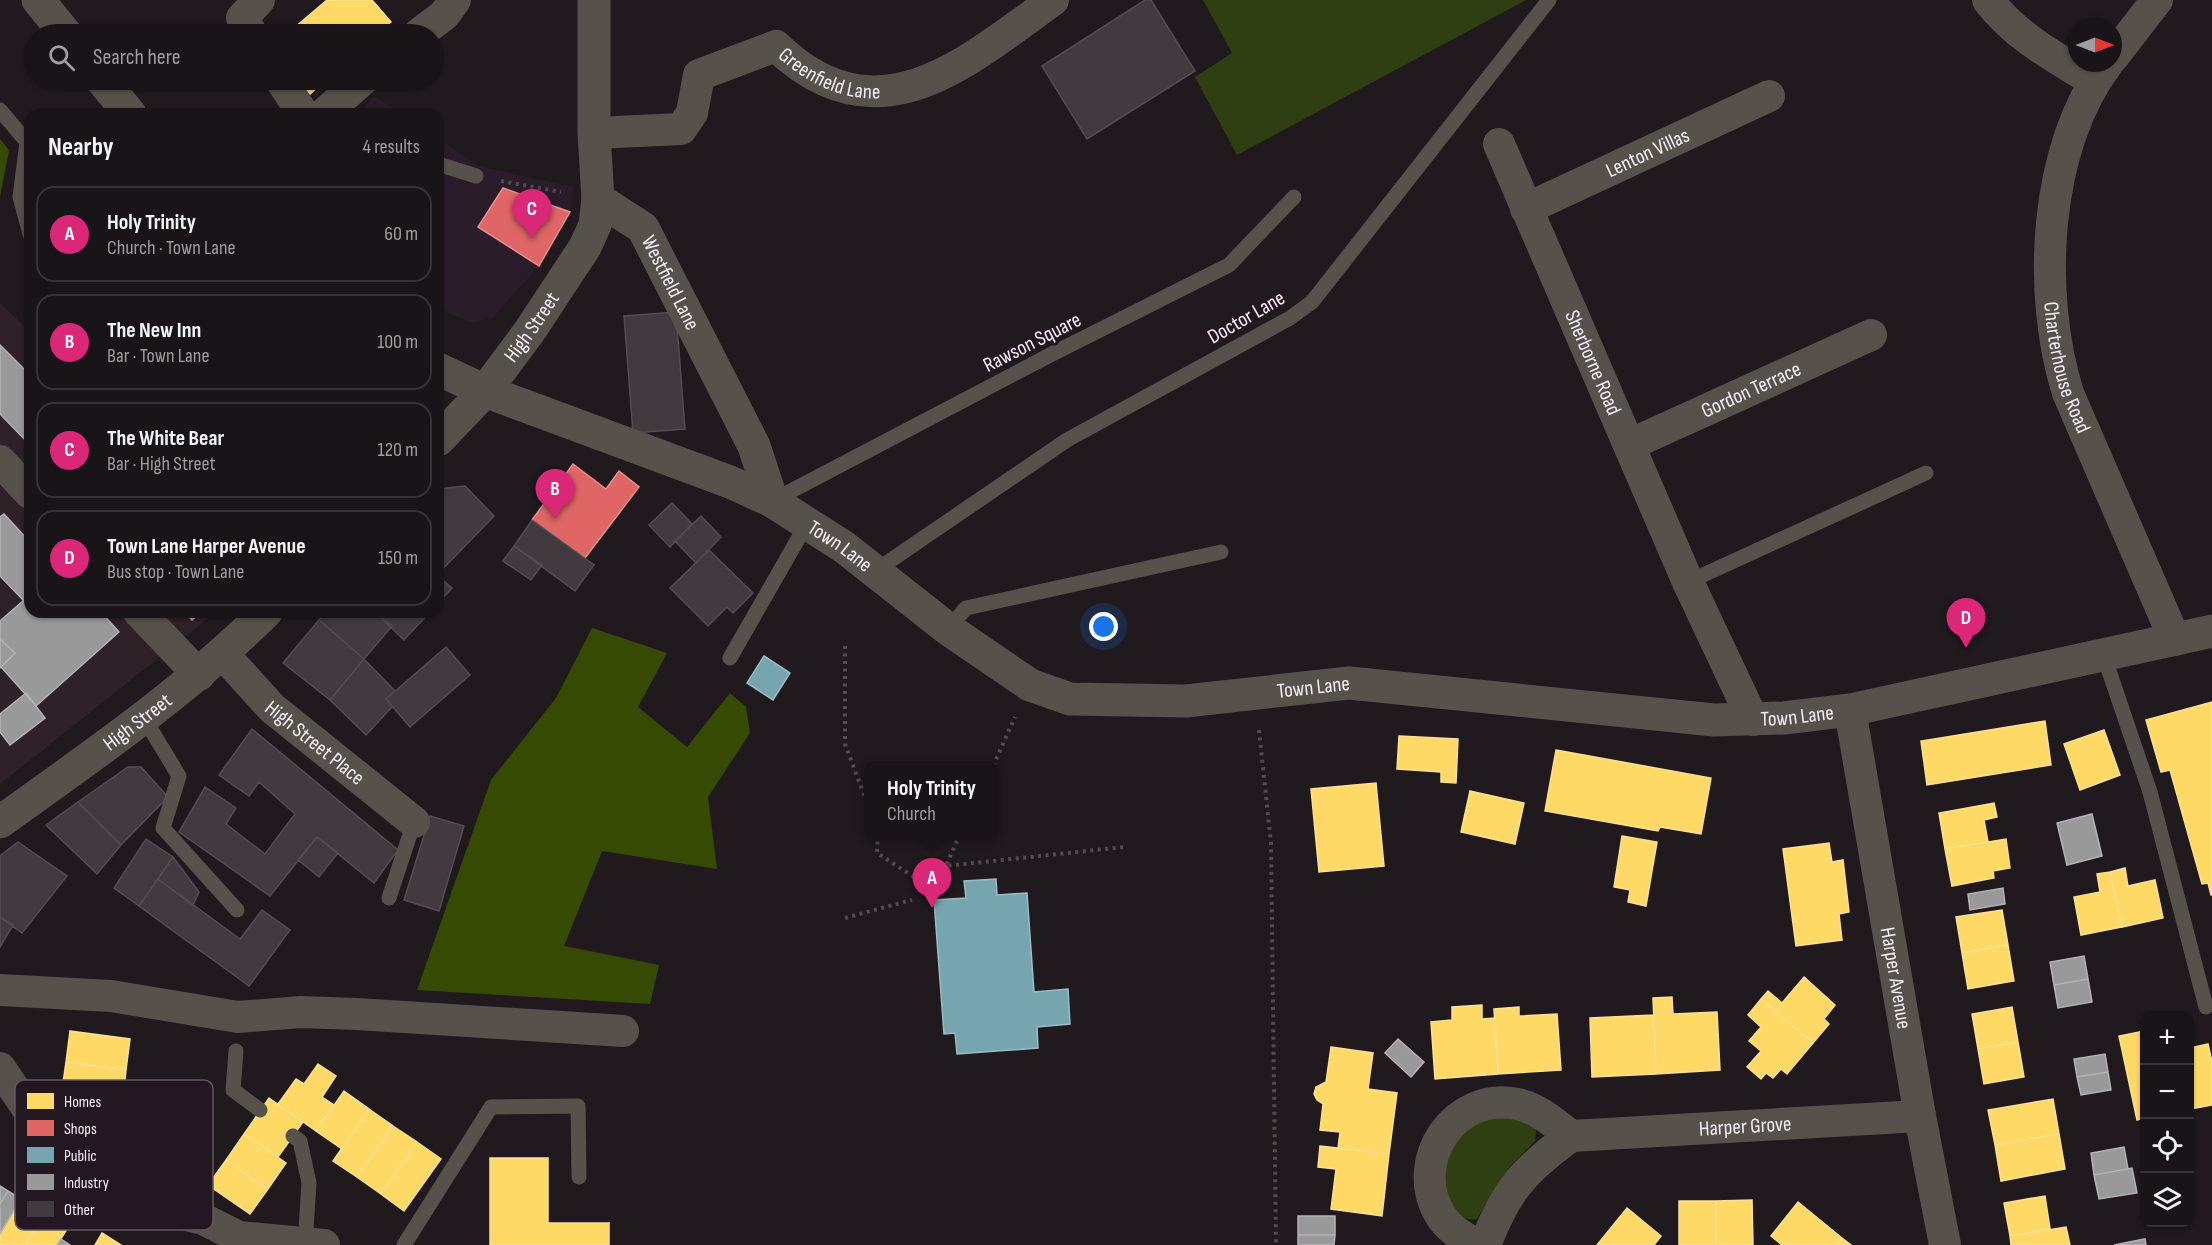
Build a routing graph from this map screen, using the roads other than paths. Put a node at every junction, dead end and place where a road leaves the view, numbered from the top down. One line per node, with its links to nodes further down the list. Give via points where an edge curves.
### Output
1 (38, 0): 9 (street)
2 (259, 0): 10 (street, via 242,18)
3 (594, 0): 23 (street)
4 (1053, 0): 23 (street, Greenfield Lane, via 963,65 922,83 901,89 843,88 795,64 776,46 699,75 692,113 681,129)
5 (1549, 0): 44 (lane, Doctor Lane, via 1312,302 1290,318 1067,440)
6 (1988, 0): 13 (street, via 2018,34)
7 (2157, 0): 12 (street, Charterhouse Road)
8 (444, 5): 11 (street)
9 (58, 24)
10 (246, 24)
11 (428, 24)
12 (2122, 45)
13 (2068, 53)
14 (2103, 72): 50 (street, Charterhouse Road, via 2073,132 2054,208 2049,288 2057,356 2068,393)
15 (110, 90): 19 (street)
16 (294, 90): 20 (street)
17 (350, 90): 21 (street)
18 (1769, 96): 31 (street, Lenton Villas)
19 (125, 108)
20 (319, 108)
21 (329, 108)
22 (0, 110): 24 (lane)
23 (594, 133): 30 (street)
24 (24, 138)
25 (1499, 144): 31 (street, Sherborne Road)
26 (24, 166): 32 (lane, via 20,197)
27 (444, 166): 28 (lane)
28 (477, 176)
29 (1294, 197): 41 (lane, Rawson Square, via 1229,265)
30 (598, 199): 35 (street, High Street, via 595,225 585,247); 41 (street, Westfield Lane, via 643,228 754,446)
31 (1526, 209): 37 (street, Sherborne Road)
32 (24, 212)
33 (1871, 335): 37 (street, Gordon Terrace)
34 (444, 372): 35 (street, Town Lane)
35 (485, 391): 36 (street, High Street); 41 (street, Town Lane)
36 (444, 434)
37 (1629, 445): 45 (street, Sherborne Road)
38 (0, 461): 40 (street)
39 (1926, 473): 45 (lane)
40 (24, 487)
41 (772, 501): 42 (street, Town Lane)
42 (806, 525): 44 (street, Town Lane); 53 (lane)
43 (1221, 552): 48 (lane, via 966,608)
44 (875, 571): 48 (street, Town Lane)
45 (1688, 582): 57 (street, Sherborne Road)
46 (145, 618): 54 (street)
47 (260, 618): 51 (street, High Street)
48 (948, 629): 57 (street, Town Lane, via 1030,685 1070,699 1186,702 1350,683 1714,720)
49 (2212, 630): 50 (street, Town Lane)
50 (2175, 640): 52 (street, Town Lane)
51 (223, 654): 54 (street, High Street); 59 (street, High Street Place, via 272,708)
52 (2104, 656): 55 (street, Town Lane); 63 (lane, via 2150,792)
53 (730, 658)
54 (199, 675): 56 (street, High Street)
55 (1850, 710): 57 (street, Town Lane); 69 (street, Harper Avenue)
56 (144, 718): 58 (street, High Street); 61 (lane, via 178,776 163,828)
57 (1754, 720)
58 (0, 822)
59 (414, 822): 60 (lane)
60 (389, 898)
61 (237, 910)
62 (0, 990): 64 (street, via 111,996 238,1017 302,1012)
63 (2206, 1007)
64 (623, 1031)
65 (236, 1051): 68 (lane, via 233,1090)
66 (0, 1068): 67 (street)
67 (15, 1090)
68 (260, 1110)
69 (1920, 1116): 71 (street, Harper Grove); 78 (street, Harper Avenue)
70 (293, 1136): 74 (lane, via 300,1140 309,1183)
71 (1571, 1136): 76 (street, via 1539,1112 1517,1104 1493,1102 1450,1124 1435,1144 1429,1167 1430,1192 1439,1214 1456,1232); 77 (street, via 1518,1180 1499,1208)
72 (579, 1177): 75 (lane, via 578,1106 491,1107)
73 (213, 1224): 74 (street, via 239,1237)
74 (312, 1244)
75 (404, 1245)
76 (1477, 1245)
77 (1485, 1245)
78 (1945, 1245)

